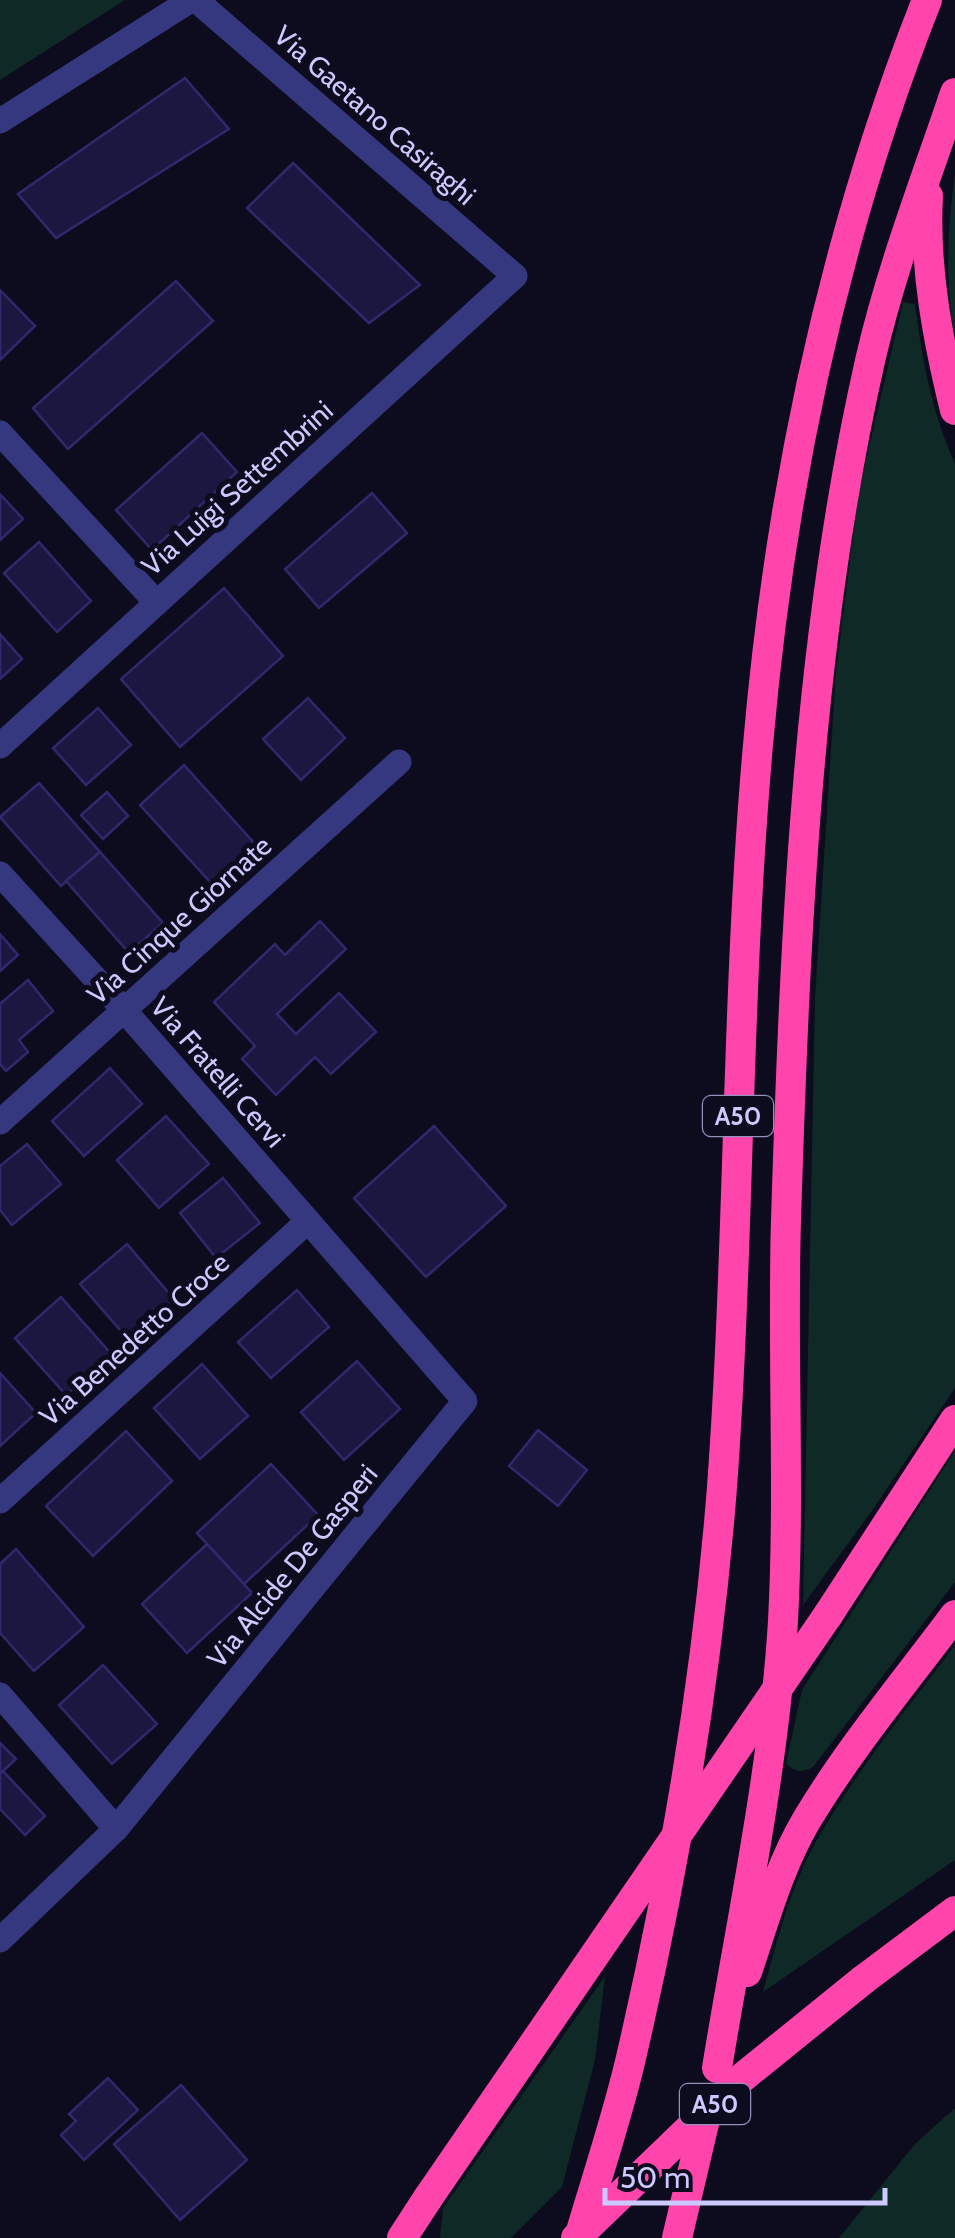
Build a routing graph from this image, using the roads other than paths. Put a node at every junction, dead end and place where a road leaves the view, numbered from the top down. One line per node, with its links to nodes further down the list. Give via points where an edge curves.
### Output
1 (193, 0): 4 (street); 6 (street, Via Gaetano Casiraghi)
2 (927, 0): 25 (highway, A50, via 843,254 790,497 750,842 733,1310 710,1616 694,1743 633,2047)
3 (955, 93): 5 (highway)
4 (0, 120)
5 (930, 165): 7 (highway, via 926,230 932,290); 23 (highway, via 870,359 822,656 806,806 788,1185 782,1623 763,1796)
6 (514, 276): 9 (street, Via Luigi Settembrini)
7 (955, 410)
8 (0, 433): 9 (street)
9 (156, 602): 10 (street, Via Luigi Settembrini)
10 (0, 746)
11 (399, 762): 13 (street, Via Cinque Giornate)
12 (0, 874): 13 (street, Via Fratelli Cervi)
13 (124, 1010): 14 (street, Via Cinque Giornate); 15 (street, Via Fratelli Cervi)
14 (0, 1122)
15 (308, 1222): 17 (street, Via Benedetto Croce); 20 (street, Via Alcide De Gasperi, via 465,1401)
16 (955, 1420): 24 (highway, bridge)
17 (0, 1502)
18 (955, 1615): 23 (highway, via 804,1824)
19 (0, 1695): 20 (street)
20 (116, 1829): 22 (street, Via Alcide De Gasperi)
21 (955, 1911): 25 (highway, A50, bridge, via 743,2077)
22 (0, 1940)
23 (717, 2068): 26 (highway)
24 (402, 2238)
25 (578, 2238)
26 (678, 2238)

